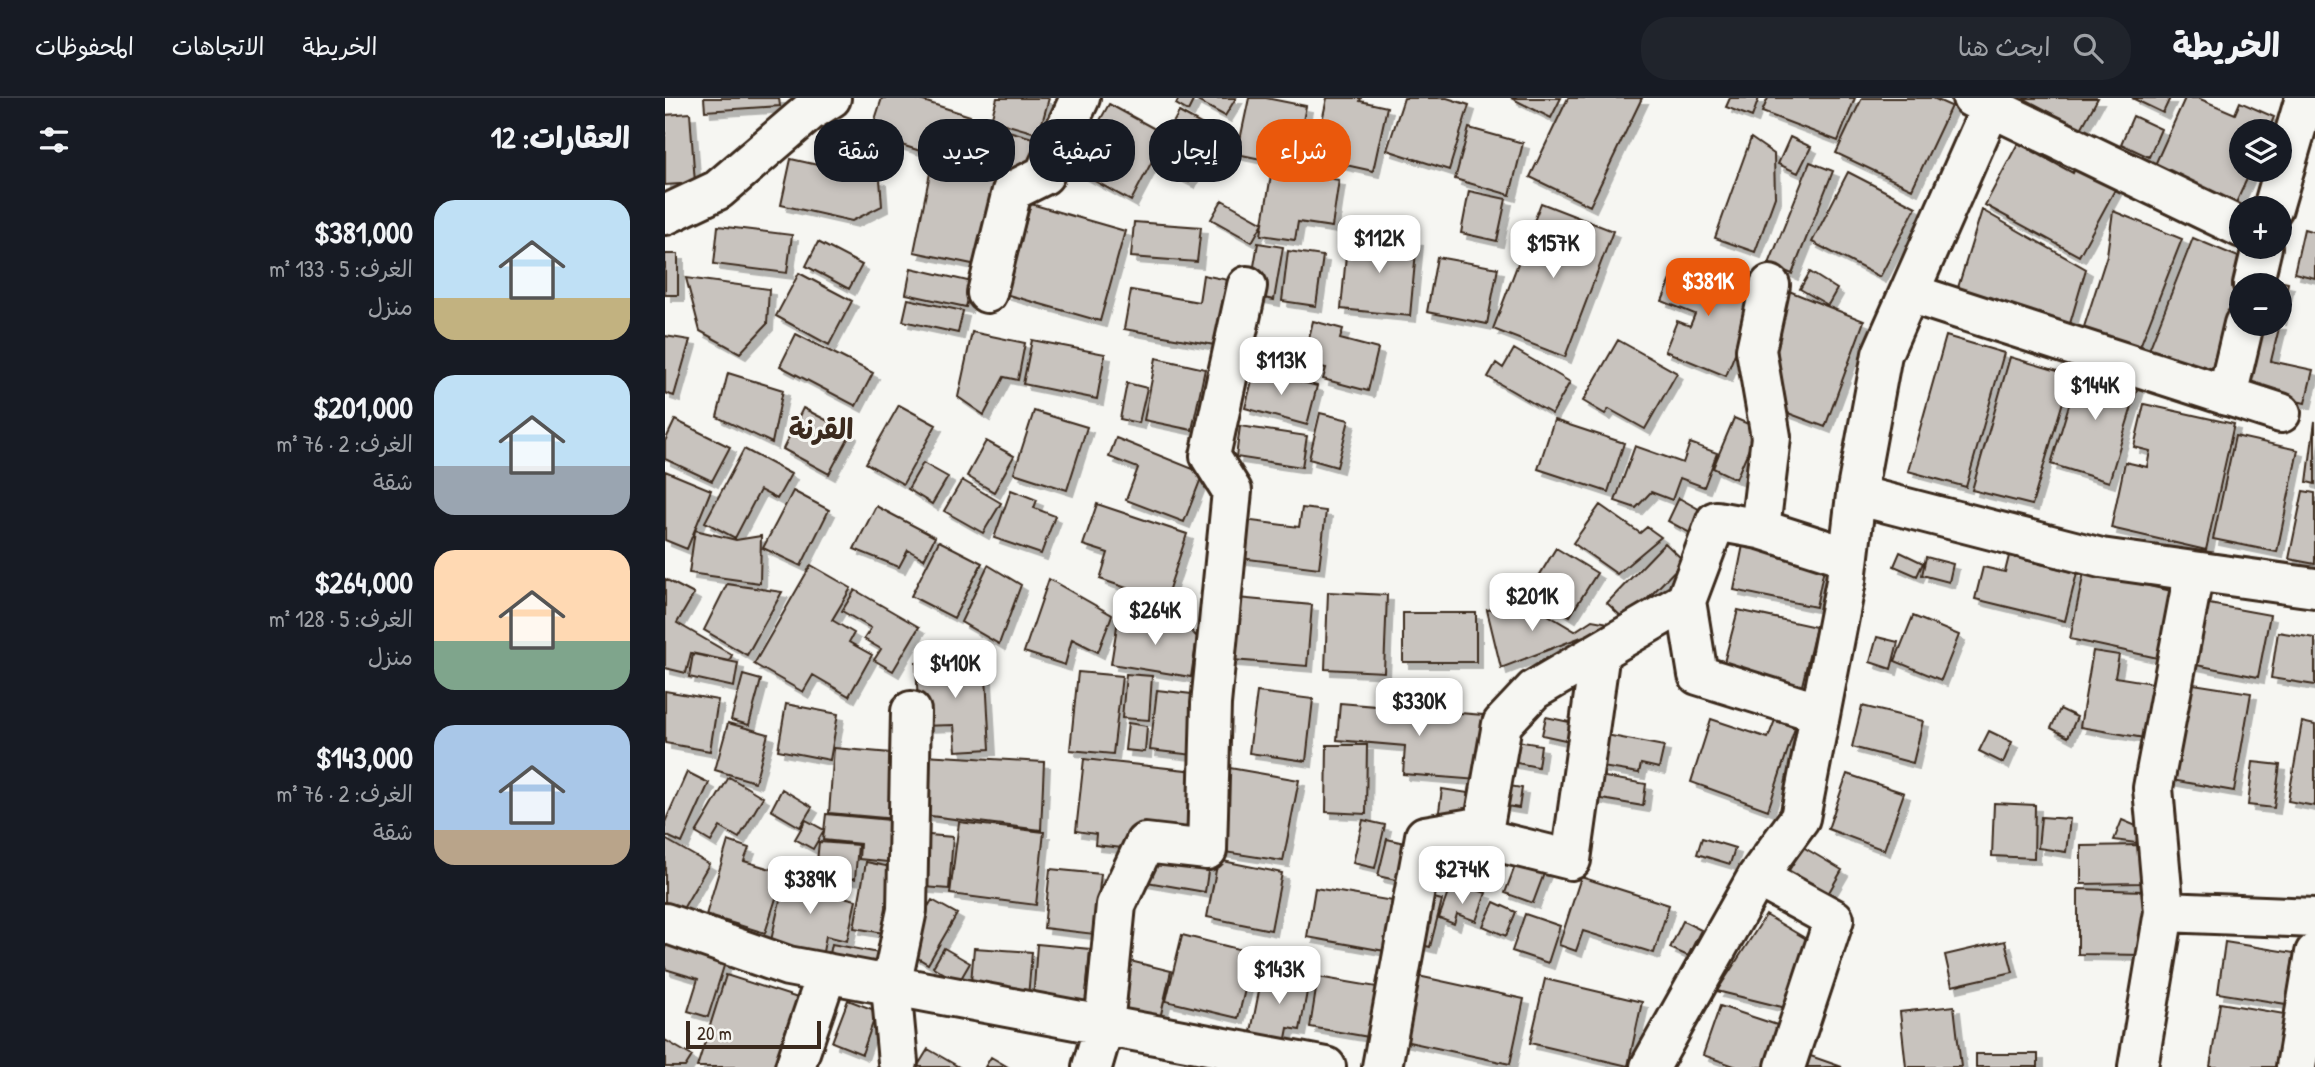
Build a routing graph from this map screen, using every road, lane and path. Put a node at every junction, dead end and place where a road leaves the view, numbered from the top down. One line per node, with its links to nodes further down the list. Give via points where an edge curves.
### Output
1 (1080, 98): 10 (street, via 1044,175 1011,191)
2 (2305, 98): 5 (street)
3 (1987, 101): 7 (street); 11 (street)
4 (815, 103): 6 (street, via 718,190)
5 (2276, 196)
6 (665, 215)
7 (2229, 222)
8 (1770, 285): 16 (street, via 1756,350 1771,437)
9 (1247, 286): 32 (street, via 1210,456 1232,491 1211,704 1207,850 1145,843 1116,905)
10 (987, 293)
11 (1909, 293): 13 (street); 15 (street, via 1882,354)
12 (2241, 336): 13 (street)
13 (2227, 396): 14 (street)
14 (2281, 413)
15 (1856, 495): 17 (street); 18 (street, via 2101,558)
16 (1760, 528): 17 (street); 20 (street, via 1716,521)
17 (1849, 557): 23 (street)
18 (2194, 572): 19 (street); 26 (street, via 2153,788)
19 (2315, 588)
20 (1686, 601): 21 (street); 23 (street, via 1697,675)
21 (1600, 652): 24 (street, via 1534,690 1502,724 1484,827); 24 (street, via 1571,859)
22 (911, 711): 31 (street, via 907,910)
23 (1820, 713): 25 (street, via 1800,818)
24 (1453, 831): 38 (street, via 1425,836)
25 (1757, 877): 39 (street); 40 (street, via 1834,919)
26 (2164, 912): 27 (street); 41 (street)
27 (2315, 918)
28 (665, 923): 30 (street, via 788,966)
29 (2315, 953): 42 (street)
30 (827, 973): 31 (street); 35 (street)
31 (891, 986): 32 (street); 33 (street)
32 (1104, 1027): 34 (street); 36 (street)
33 (898, 1062)
34 (1279, 1063): 37 (street)
35 (795, 1067)
36 (1092, 1067)
37 (1327, 1067)
38 (1383, 1067)
39 (1650, 1067)
40 (1785, 1067)
41 (2138, 1067)
42 (2296, 1067)

